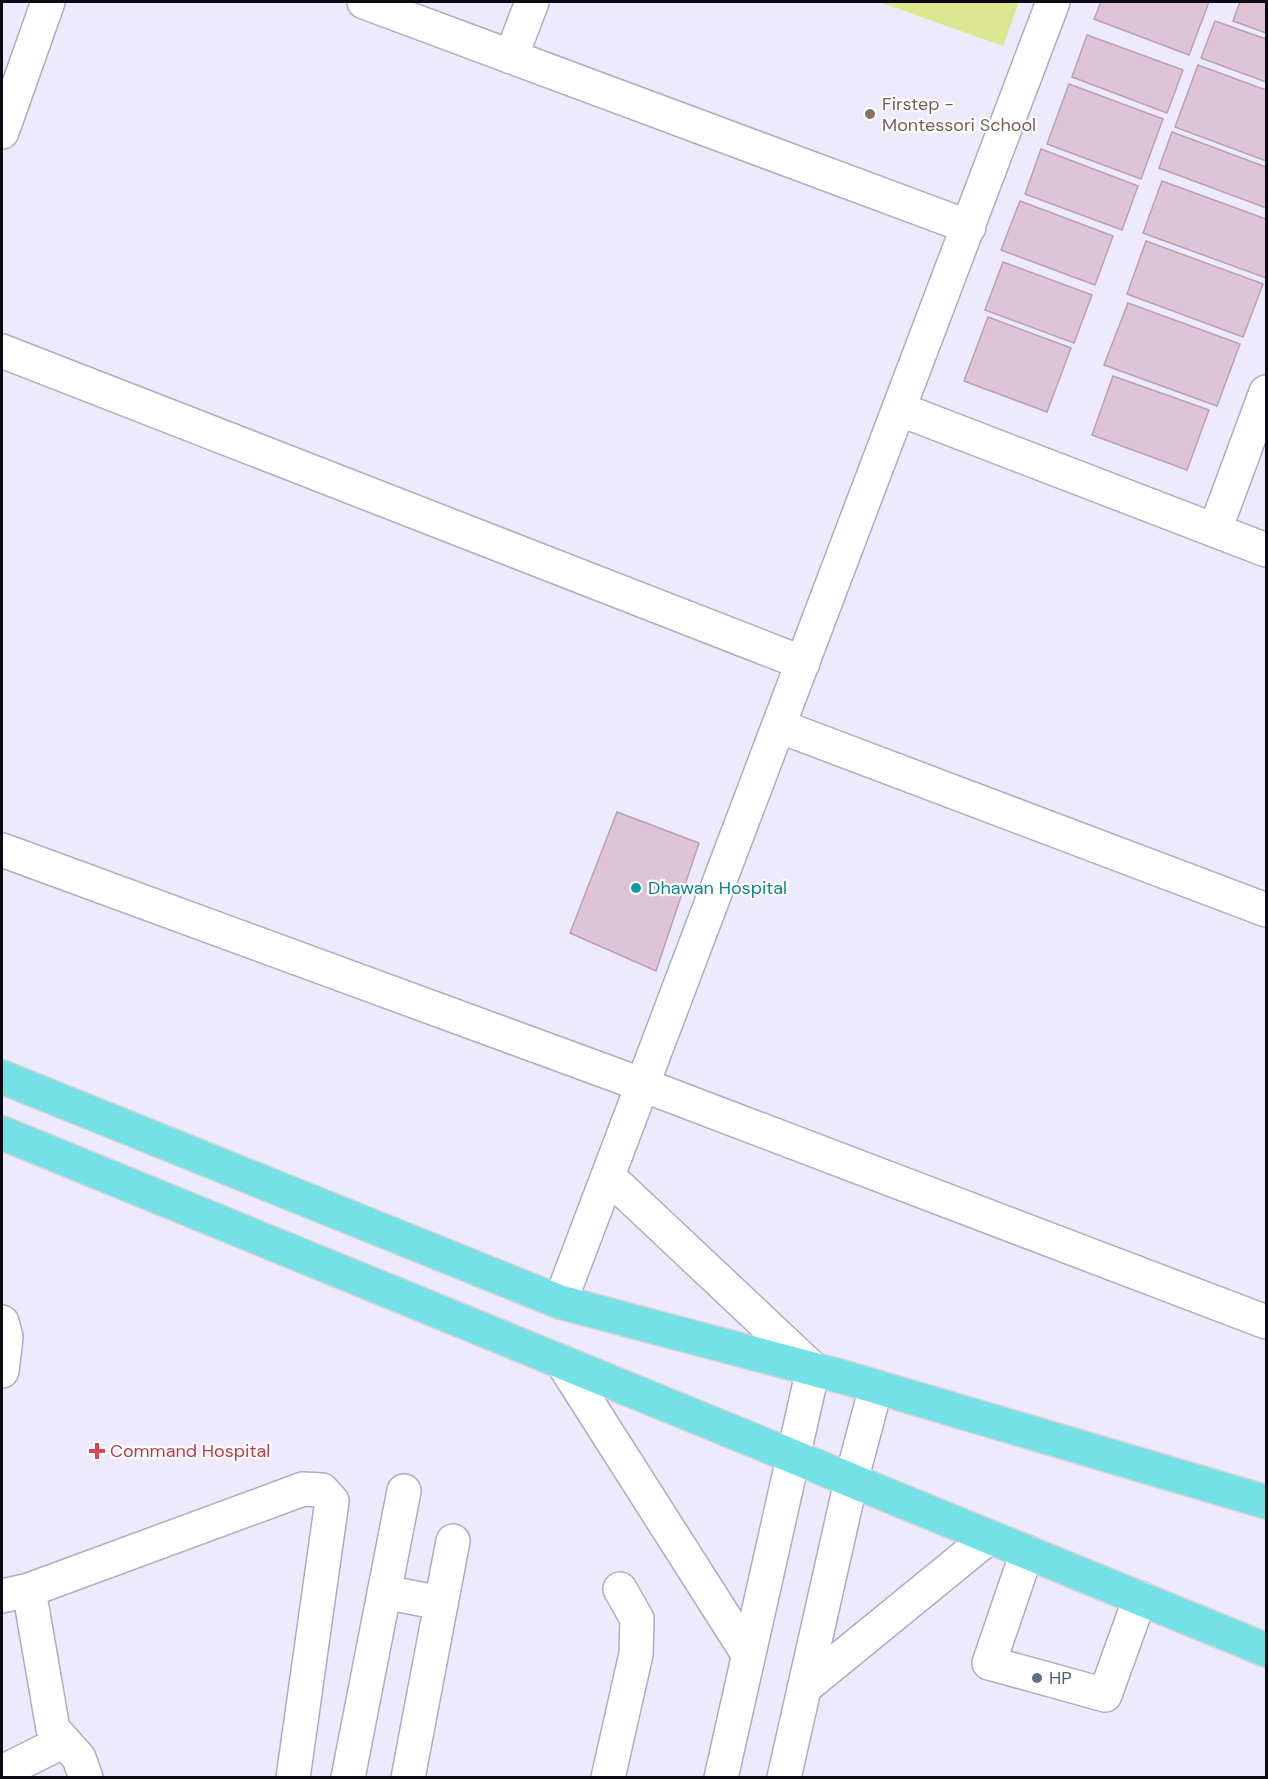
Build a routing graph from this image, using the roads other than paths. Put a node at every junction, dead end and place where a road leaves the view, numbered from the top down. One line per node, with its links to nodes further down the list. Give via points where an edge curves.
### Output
1 (48, 2): 6 (street)
2 (364, 2): 5 (street)
3 (532, 2): 5 (street)
4 (1053, 2): 7 (street)
5 (511, 57): 7 (street)
6 (2, 132)
7 (969, 227): 10 (street)
8 (2, 351): 13 (street)
9 (1266, 392): 11 (street)
10 (899, 409): 11 (street); 13 (street)
11 (1215, 530): 12 (street)
12 (1266, 550)
13 (803, 663): 14 (street)
14 (779, 726): 16 (street); 18 (street)
15 (2, 850): 18 (street)
16 (1266, 910)
17 (2, 1077): 21 (main road)
18 (643, 1085): 20 (street); 23 (street)
19 (2, 1133): 24 (main road)
20 (608, 1176): 21 (street); 25 (street)
21 (560, 1302): 25 (main road)
22 (2, 1322): 26 (street, via 6,1337)
23 (1266, 1322)
24 (562, 1362): 28 (main road); 41 (street)
25 (813, 1369): 27 (main road); 28 (street)
26 (2, 1371)
27 (876, 1387): 29 (street); 31 (main road)
28 (792, 1456): 29 (main road); 41 (street)
29 (851, 1481): 32 (main road); 42 (street)
30 (404, 1491): 36 (street)
31 (1266, 1503)
32 (989, 1537): 34 (main road); 42 (street)
33 (453, 1541): 39 (street)
34 (1027, 1552): 38 (main road); 38 (street, via 989,1663 1105,1695)
35 (620, 1590): 49 (street, via 637,1619 636,1654)
36 (384, 1592): 39 (street); 47 (street)
37 (15, 1593): 43 (street, via 54,1729); 46 (street, via 303,1489 322,1490 332,1501)
38 (1140, 1598): 40 (main road)
39 (441, 1603): 48 (street)
40 (1266, 1650)
41 (748, 1654): 50 (street)
42 (804, 1688): 51 (street)
43 (64, 1741): 44 (street); 45 (street, via 79,1758)
44 (2, 1772)
45 (86, 1778)
46 (293, 1778)
47 (348, 1778)
48 (408, 1778)
49 (608, 1778)
50 (721, 1778)
51 (784, 1778)

